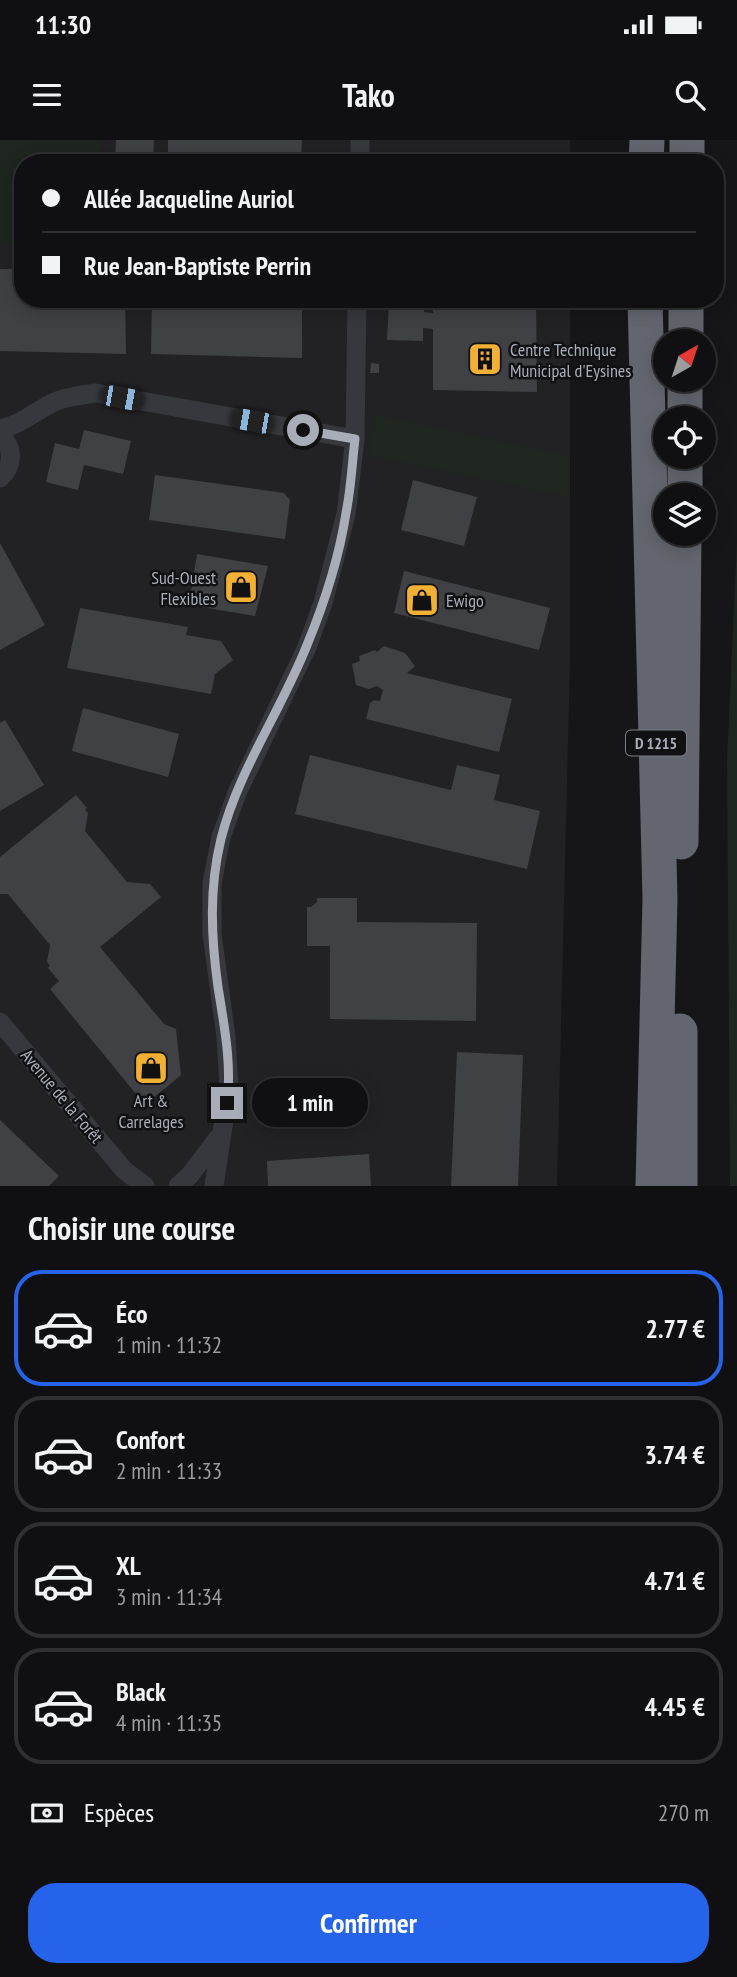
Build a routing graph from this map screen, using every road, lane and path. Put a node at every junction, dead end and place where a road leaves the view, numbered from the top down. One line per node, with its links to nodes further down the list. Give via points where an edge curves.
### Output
1 (357, 308): 6 (street)
2 (645, 308): 15 (highway, D 1215, via 660,899)
3 (686, 308): 4 (highway)
4 (686, 329)
5 (3, 436): 6 (street, via 56,402 96,393); 7 (street, via 11,462)
6 (355, 439): 10 (street, via 346,514 323,603 307,647 237,793 221,837 212,883 212,934 229,1087)
7 (0, 478)
8 (684, 546): 16 (highway, D 1215)
9 (0, 1022): 11 (street, Avenue de la Forêt)
10 (221, 1135): 13 (street); 14 (street)
11 (128, 1178): 12 (street, Avenue de la Forêt)
12 (145, 1186)
13 (178, 1186)
14 (214, 1186)
15 (653, 1186)
16 (680, 1186)

